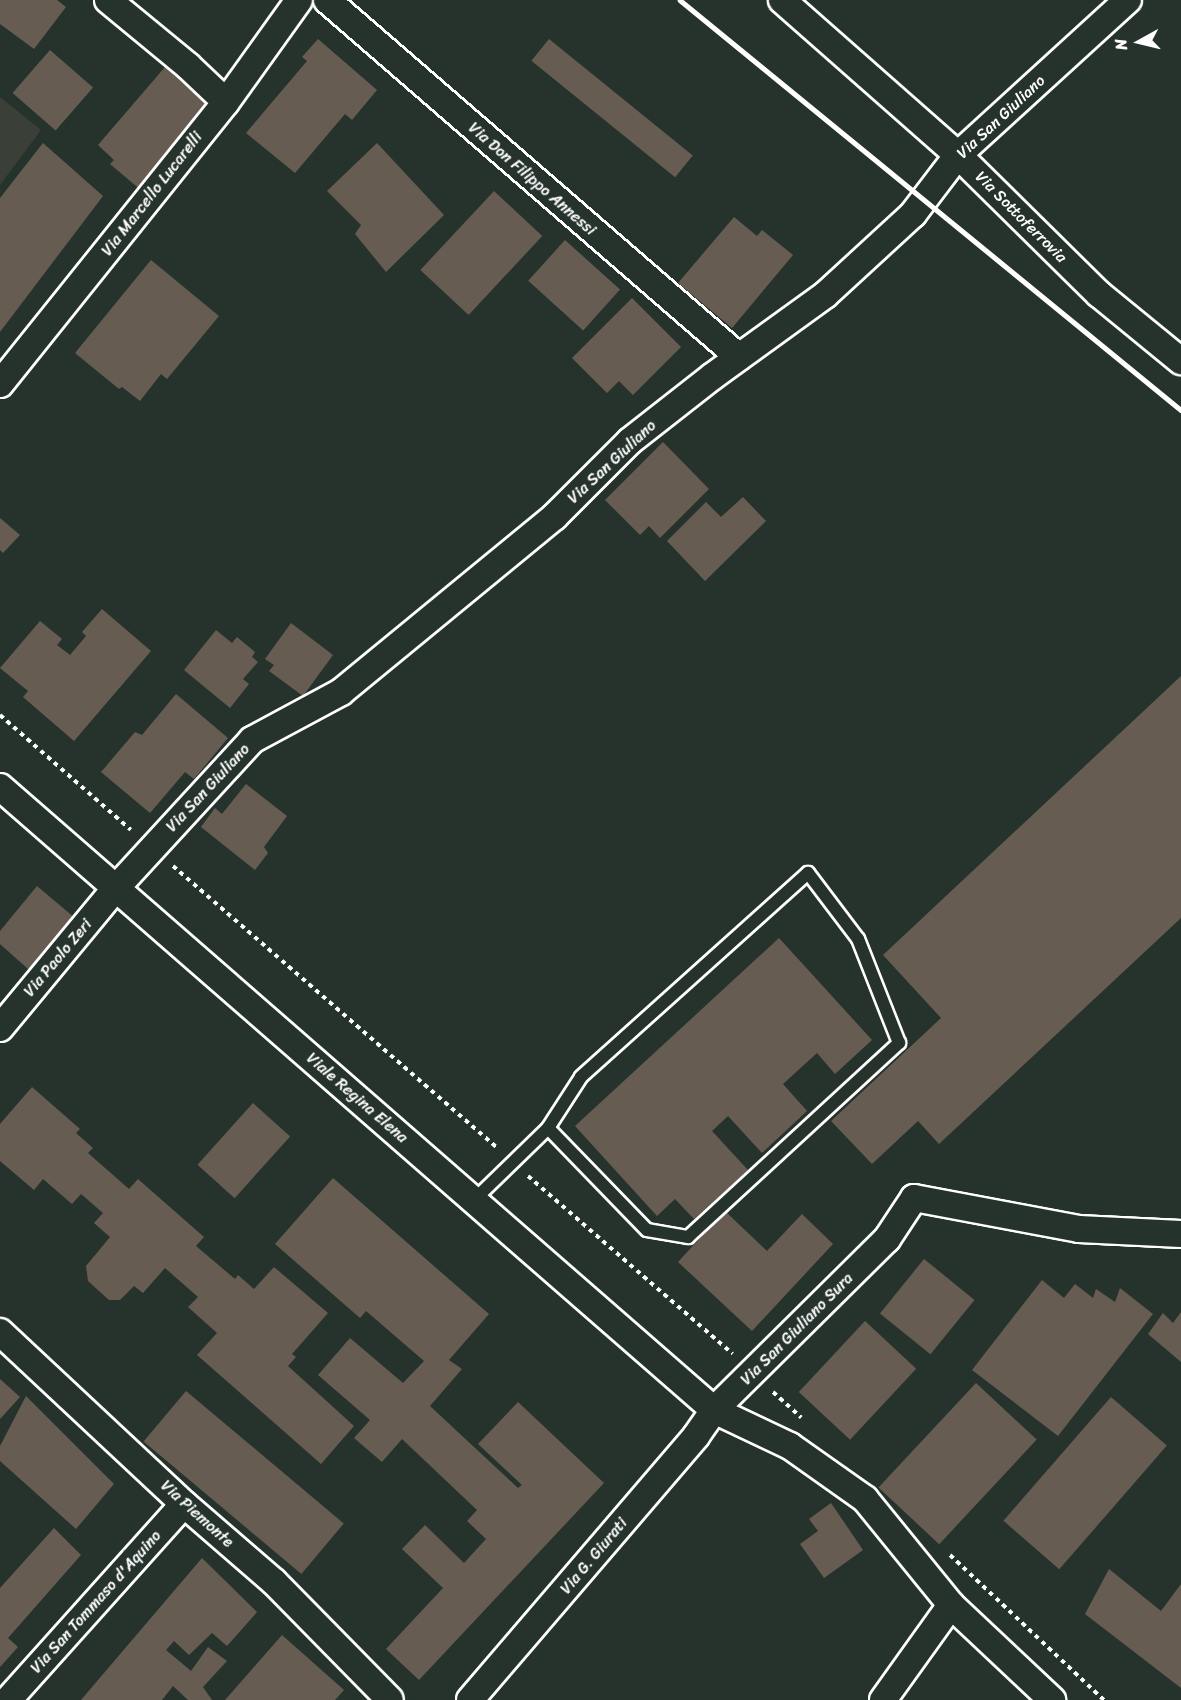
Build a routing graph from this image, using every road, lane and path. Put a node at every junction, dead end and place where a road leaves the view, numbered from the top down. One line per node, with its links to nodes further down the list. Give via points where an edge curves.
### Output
1 (108, 0): 6 (street)
2 (299, 0): 6 (street, Via Marcello Lucarelli)
3 (327, 0): 8 (street, Via Don Filippo Annessi)
4 (782, 0): 7 (street, Via Sottoferrovia)
5 (1128, 0): 7 (street, Via San Giuliano)
6 (226, 102): 10 (street, Via Marcello Lucarelli)
7 (958, 154): 8 (street, Via San Giuliano, via 925,201 887,238 825,295); 9 (street, Via Sottoferrovia, via 1099,294)
8 (739, 357): 13 (street, Via San Giuliano, via 630,441 554,517 341,692 252,740)
9 (1181, 361)
10 (0, 384)
11 (0, 715): 13 (path)
12 (0, 787): 14 (street, Viale Regina Elena)
13 (152, 848): 14 (street, Via San Giuliano); 17 (path)
14 (116, 888): 15 (street, Via Paolo Zeri); 18 (street, Viale Regina Elena)
15 (0, 1028)
16 (548, 1128): 16 (lane, via 647,1230 688,1237 899,1043 858,939 808,873 581,1077); 17 (lane)
17 (513, 1162): 18 (lane); 21 (path)
18 (474, 1200): 22 (street, Viale Regina Elena)
19 (1181, 1234): 22 (street, Via San Giuliano Sura, via 1079,1229 914,1198 887,1239)
20 (0, 1332): 23 (street, Via Piemonte)
21 (733, 1354)
22 (714, 1410): 24 (street, via 790,1446 864,1499); 27 (street, Via G. Giurati)
23 (184, 1504): 25 (street, Via San Tommaso d'Aquino); 26 (street, Via Piemonte, via 274,1582)
24 (957, 1612): 28 (street); 29 (street)
25 (8, 1700)
26 (390, 1700)
27 (470, 1700)
28 (884, 1700)
29 (1052, 1700)

